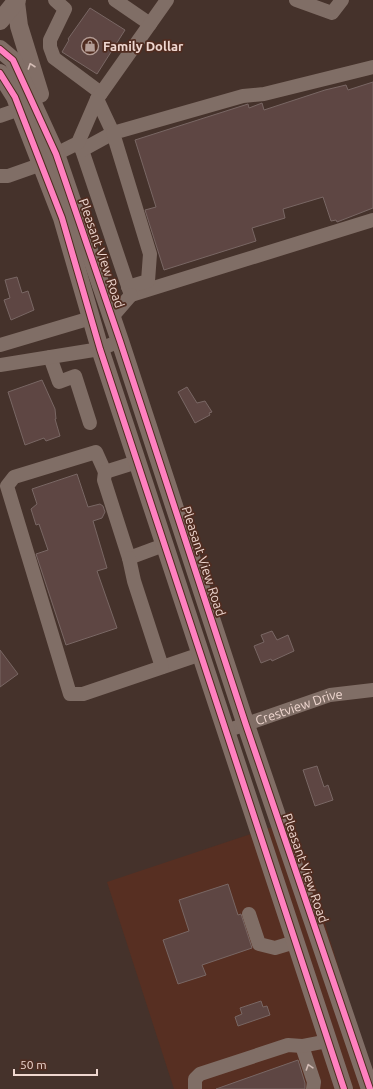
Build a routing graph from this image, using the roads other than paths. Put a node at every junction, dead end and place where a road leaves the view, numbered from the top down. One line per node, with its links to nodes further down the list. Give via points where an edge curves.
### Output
1 (115, 0): 8 (street)
2 (296, 0): 3 (street, via 332,13)
3 (342, 0)
4 (17, 1): 7 (main road); 15 (main road, one-way to 4, via 47,115 19,26)
5 (162, 2): 8 (street)
6 (65, 3): 12 (street, via 50,40 50,48 54,58)
7 (0, 21)
8 (150, 24): 12 (street)
9 (0, 49): 15 (main road, Pleasant View Road, via 13,60)
10 (373, 67): 16 (street, via 264,94 243,96)
11 (0, 73): 13 (main road, Pleasant View Road)
12 (99, 96): 16 (street); 17 (street)
13 (20, 109): 14 (street); 19 (main road, Pleasant View Road)
14 (0, 116)
15 (46, 130): 18 (main road, Pleasant View Road)
16 (113, 133): 17 (street); 22 (street, via 150,254 148,281)
17 (80, 146): 18 (street); 22 (street)
18 (56, 154): 19 (street); 23 (main road, Pleasant View Road)
19 (42, 164): 20 (street, via 8,176); 24 (main road, Pleasant View Road, via 62,218)
20 (0, 176)
21 (373, 220): 22 (street)
22 (130, 291): 23 (street)
23 (112, 316): 25 (main road, Pleasant View Road)
24 (91, 318): 26 (street); 27 (main road, Pleasant View Road)
25 (120, 341): 27 (street); 33 (main road, Pleasant View Road)
26 (0, 345)
27 (100, 350): 28 (street); 31 (main road, Pleasant View Road)
28 (50, 357): 29 (street); 30 (street, via 58,382 75,376)
29 (0, 365)
30 (90, 423)
31 (137, 462): 32 (street); 34 (main road, Pleasant View Road)
32 (105, 472): 35 (street, via 104,480); 37 (street, via 96,452 14,477 7,486 70,694 83,694)
33 (184, 538): 34 (main road); 39 (main road, Pleasant View Road)
34 (164, 545): 35 (street); 36 (main road, Pleasant View Road)
35 (130, 558): 37 (street, via 134,581)
36 (200, 654): 37 (street); 40 (main road, Pleasant View Road)
37 (162, 667)
38 (373, 690): 39 (street, Crestview Drive, via 330,695)
39 (246, 725): 40 (street, Crestview Drive); 48 (main road, Pleasant View Road)
40 (226, 731): 42 (main road, Pleasant View Road)
41 (248, 914): 42 (street, via 259,944 276,948)
42 (295, 942): 43 (main road, Pleasant View Road)
43 (328, 1041): 44 (street); 47 (main road, Pleasant View Road)
44 (302, 1046): 45 (street, via 288,1044 200,1074 195,1080); 46 (street, one-way to 44)
45 (195, 1089)
46 (314, 1089)
47 (344, 1089)
48 (370, 1089)

